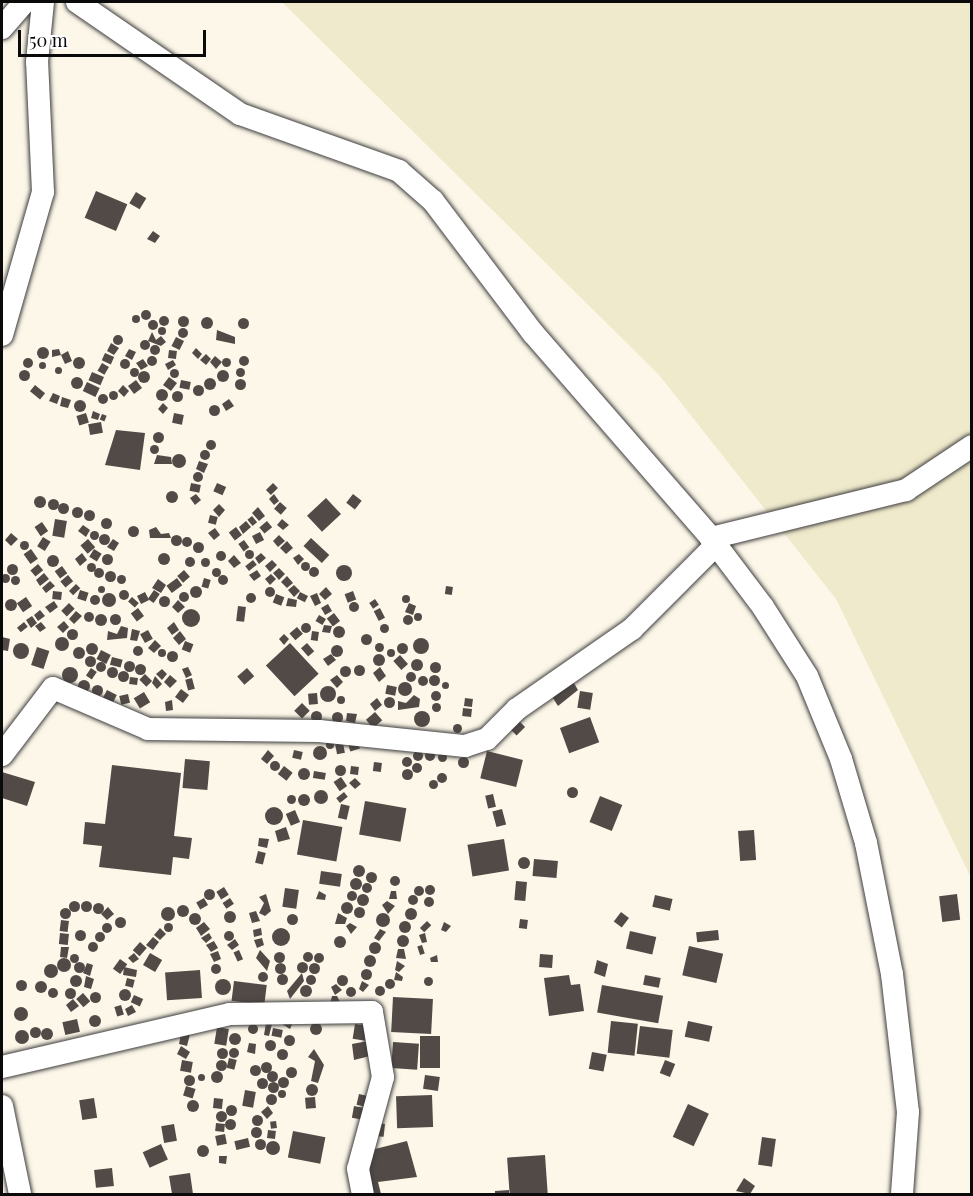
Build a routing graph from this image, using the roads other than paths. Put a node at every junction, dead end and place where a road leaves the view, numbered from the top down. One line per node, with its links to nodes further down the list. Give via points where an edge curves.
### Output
1 (25, 2): 4 (street)
2 (43, 2): 5 (street, via 37,62 43,192)
3 (78, 2): 7 (street, via 240,114 399,171 433,201 533,333)
4 (2, 28)
5 (2, 335)
6 (972, 446): 7 (street, via 906,490)
7 (714, 541): 8 (street, via 632,629 517,709 487,739 465,746 320,731 148,729 53,688); 13 (street, via 807,676 854,801 892,974 908,1112)
8 (2, 755)
9 (2, 1067): 12 (street, via 230,1014 372,1012 383,1077 358,1169)
10 (2, 1106): 11 (street)
11 (20, 1194)
12 (363, 1194)
13 (902, 1194)

